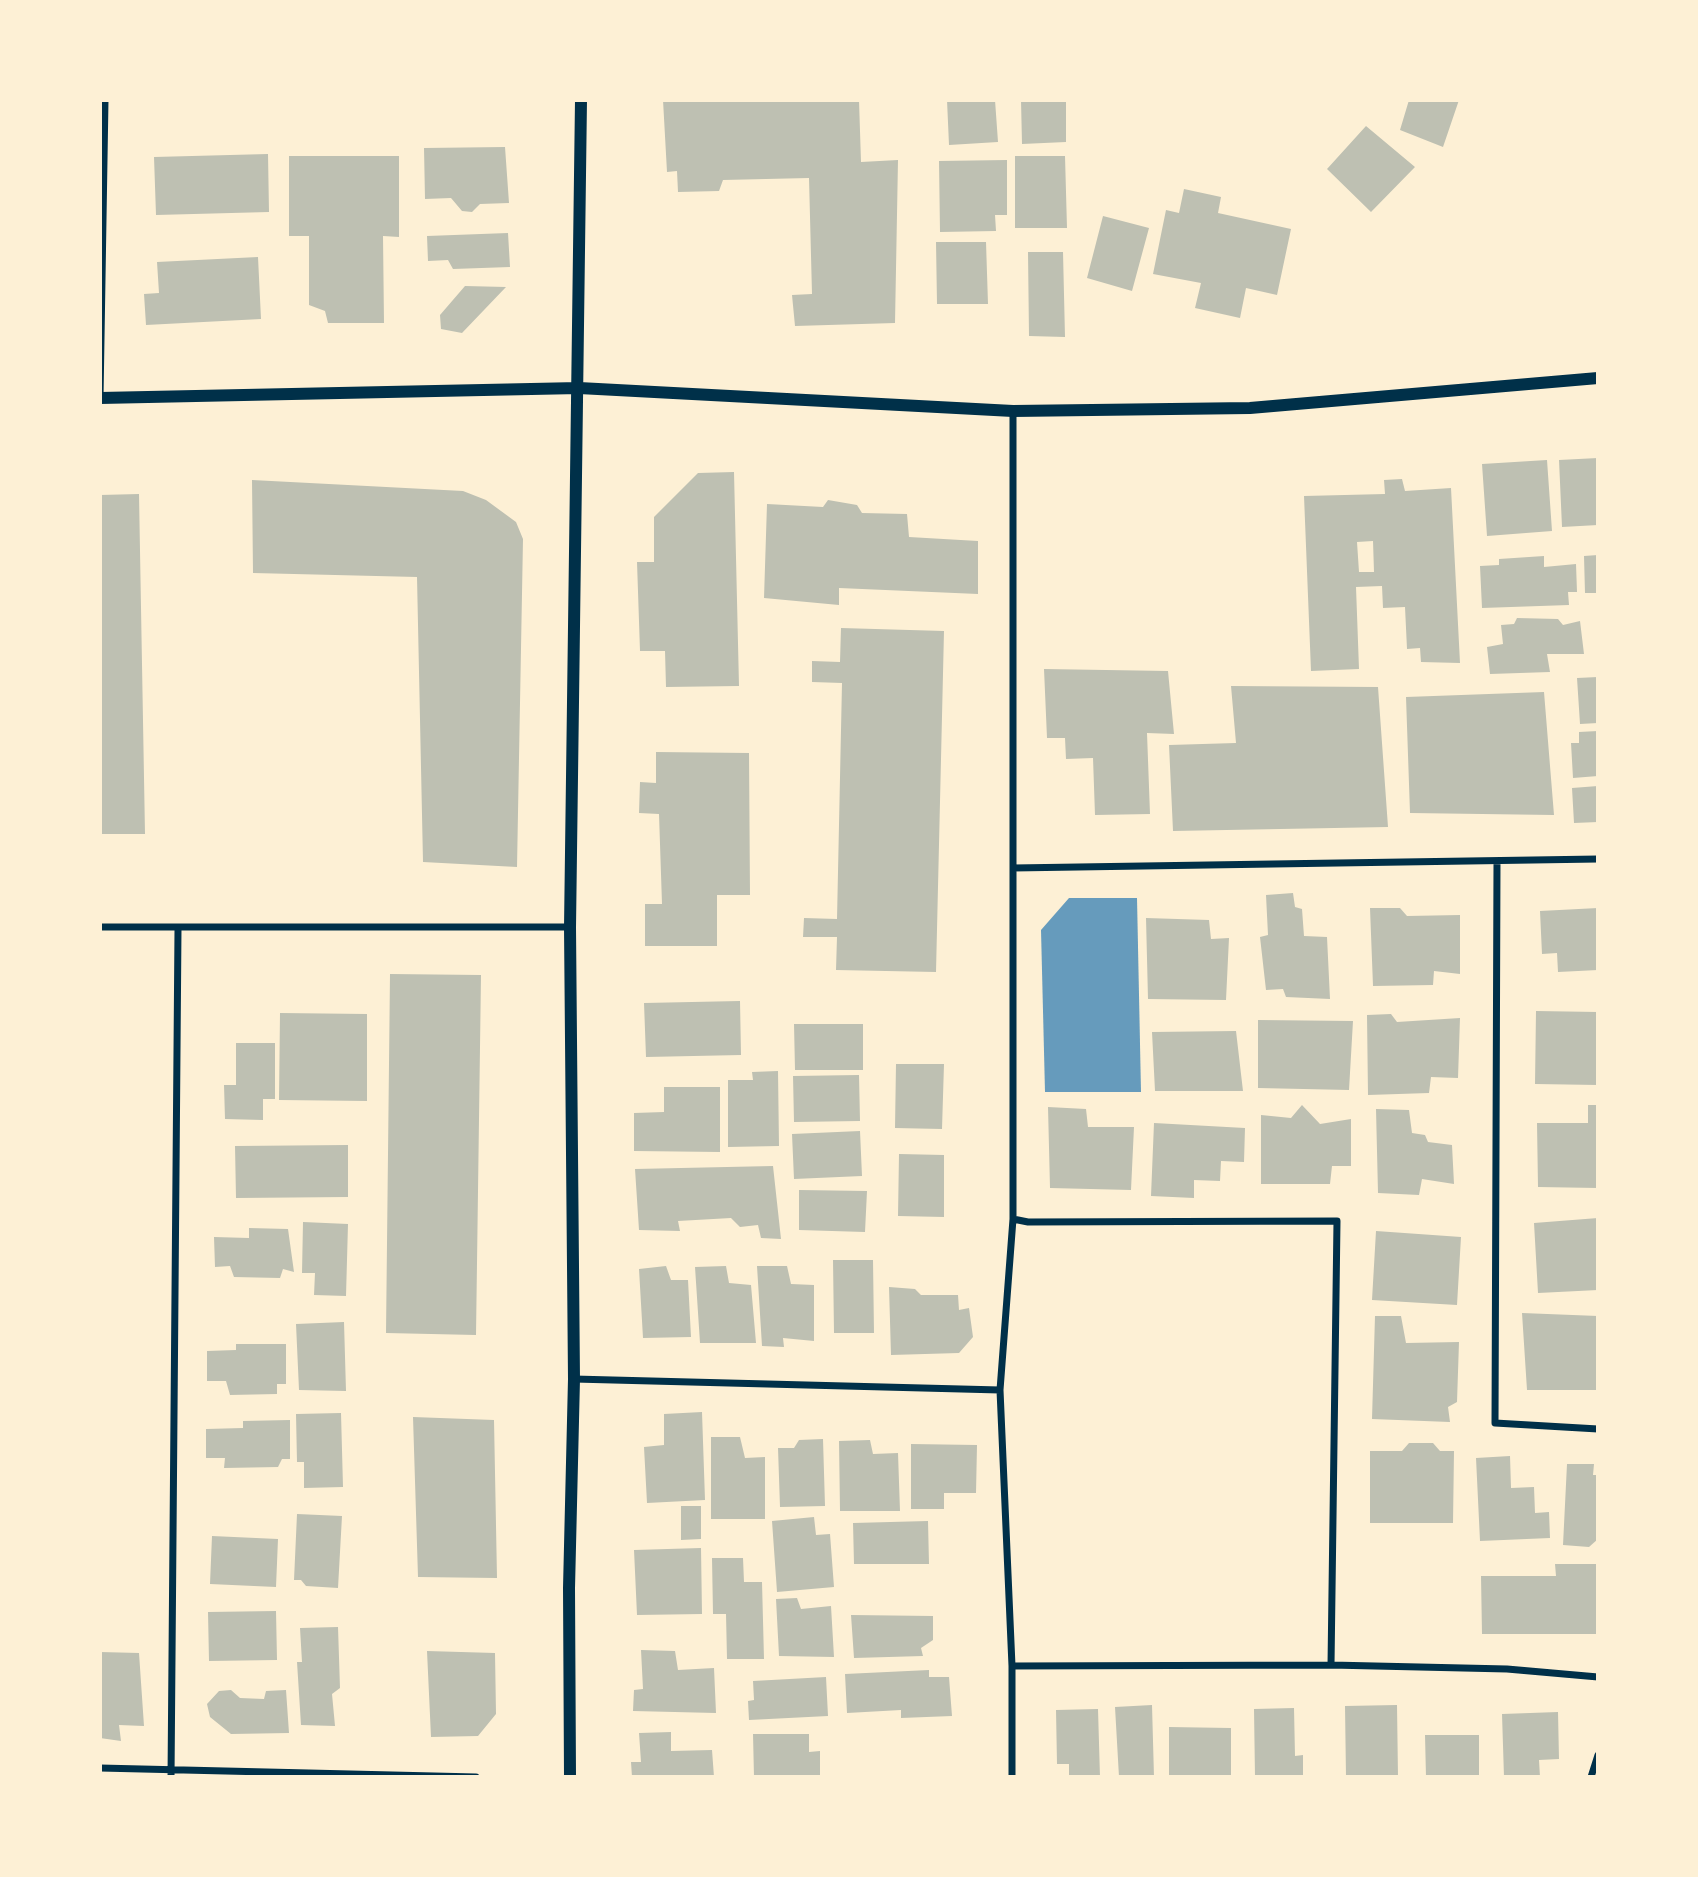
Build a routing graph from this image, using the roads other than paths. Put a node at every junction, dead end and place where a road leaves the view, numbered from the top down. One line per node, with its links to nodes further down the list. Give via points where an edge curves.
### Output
1 (105, 100): 5 (street)
2 (581, 100): 4 (street)
3 (1598, 377): 6 (street, via 1250,408)
4 (579, 388): 5 (street); 6 (street); 11 (street)
5 (100, 398)
6 (1013, 411): 9 (street)
7 (1598, 859): 8 (street)
8 (1497, 862): 9 (street); 16 (street, via 1494,1423)
9 (1013, 868): 13 (street)
10 (100, 927): 12 (street)
11 (570, 928): 12 (street); 14 (street)
12 (178, 929): 22 (street)
13 (1013, 1219): 15 (street); 17 (street, via 1337,1221)
14 (574, 1379): 15 (street); 24 (street)
15 (1000, 1390): 18 (street)
16 (1598, 1429)
17 (1331, 1665): 18 (street); 19 (street)
18 (1012, 1666): 25 (street)
19 (1598, 1676)
20 (1598, 1755): 26 (street)
21 (100, 1768): 22 (street)
22 (171, 1774): 23 (street)
23 (476, 1777)
24 (570, 1777)
25 (1012, 1777)
26 (1591, 1777)

